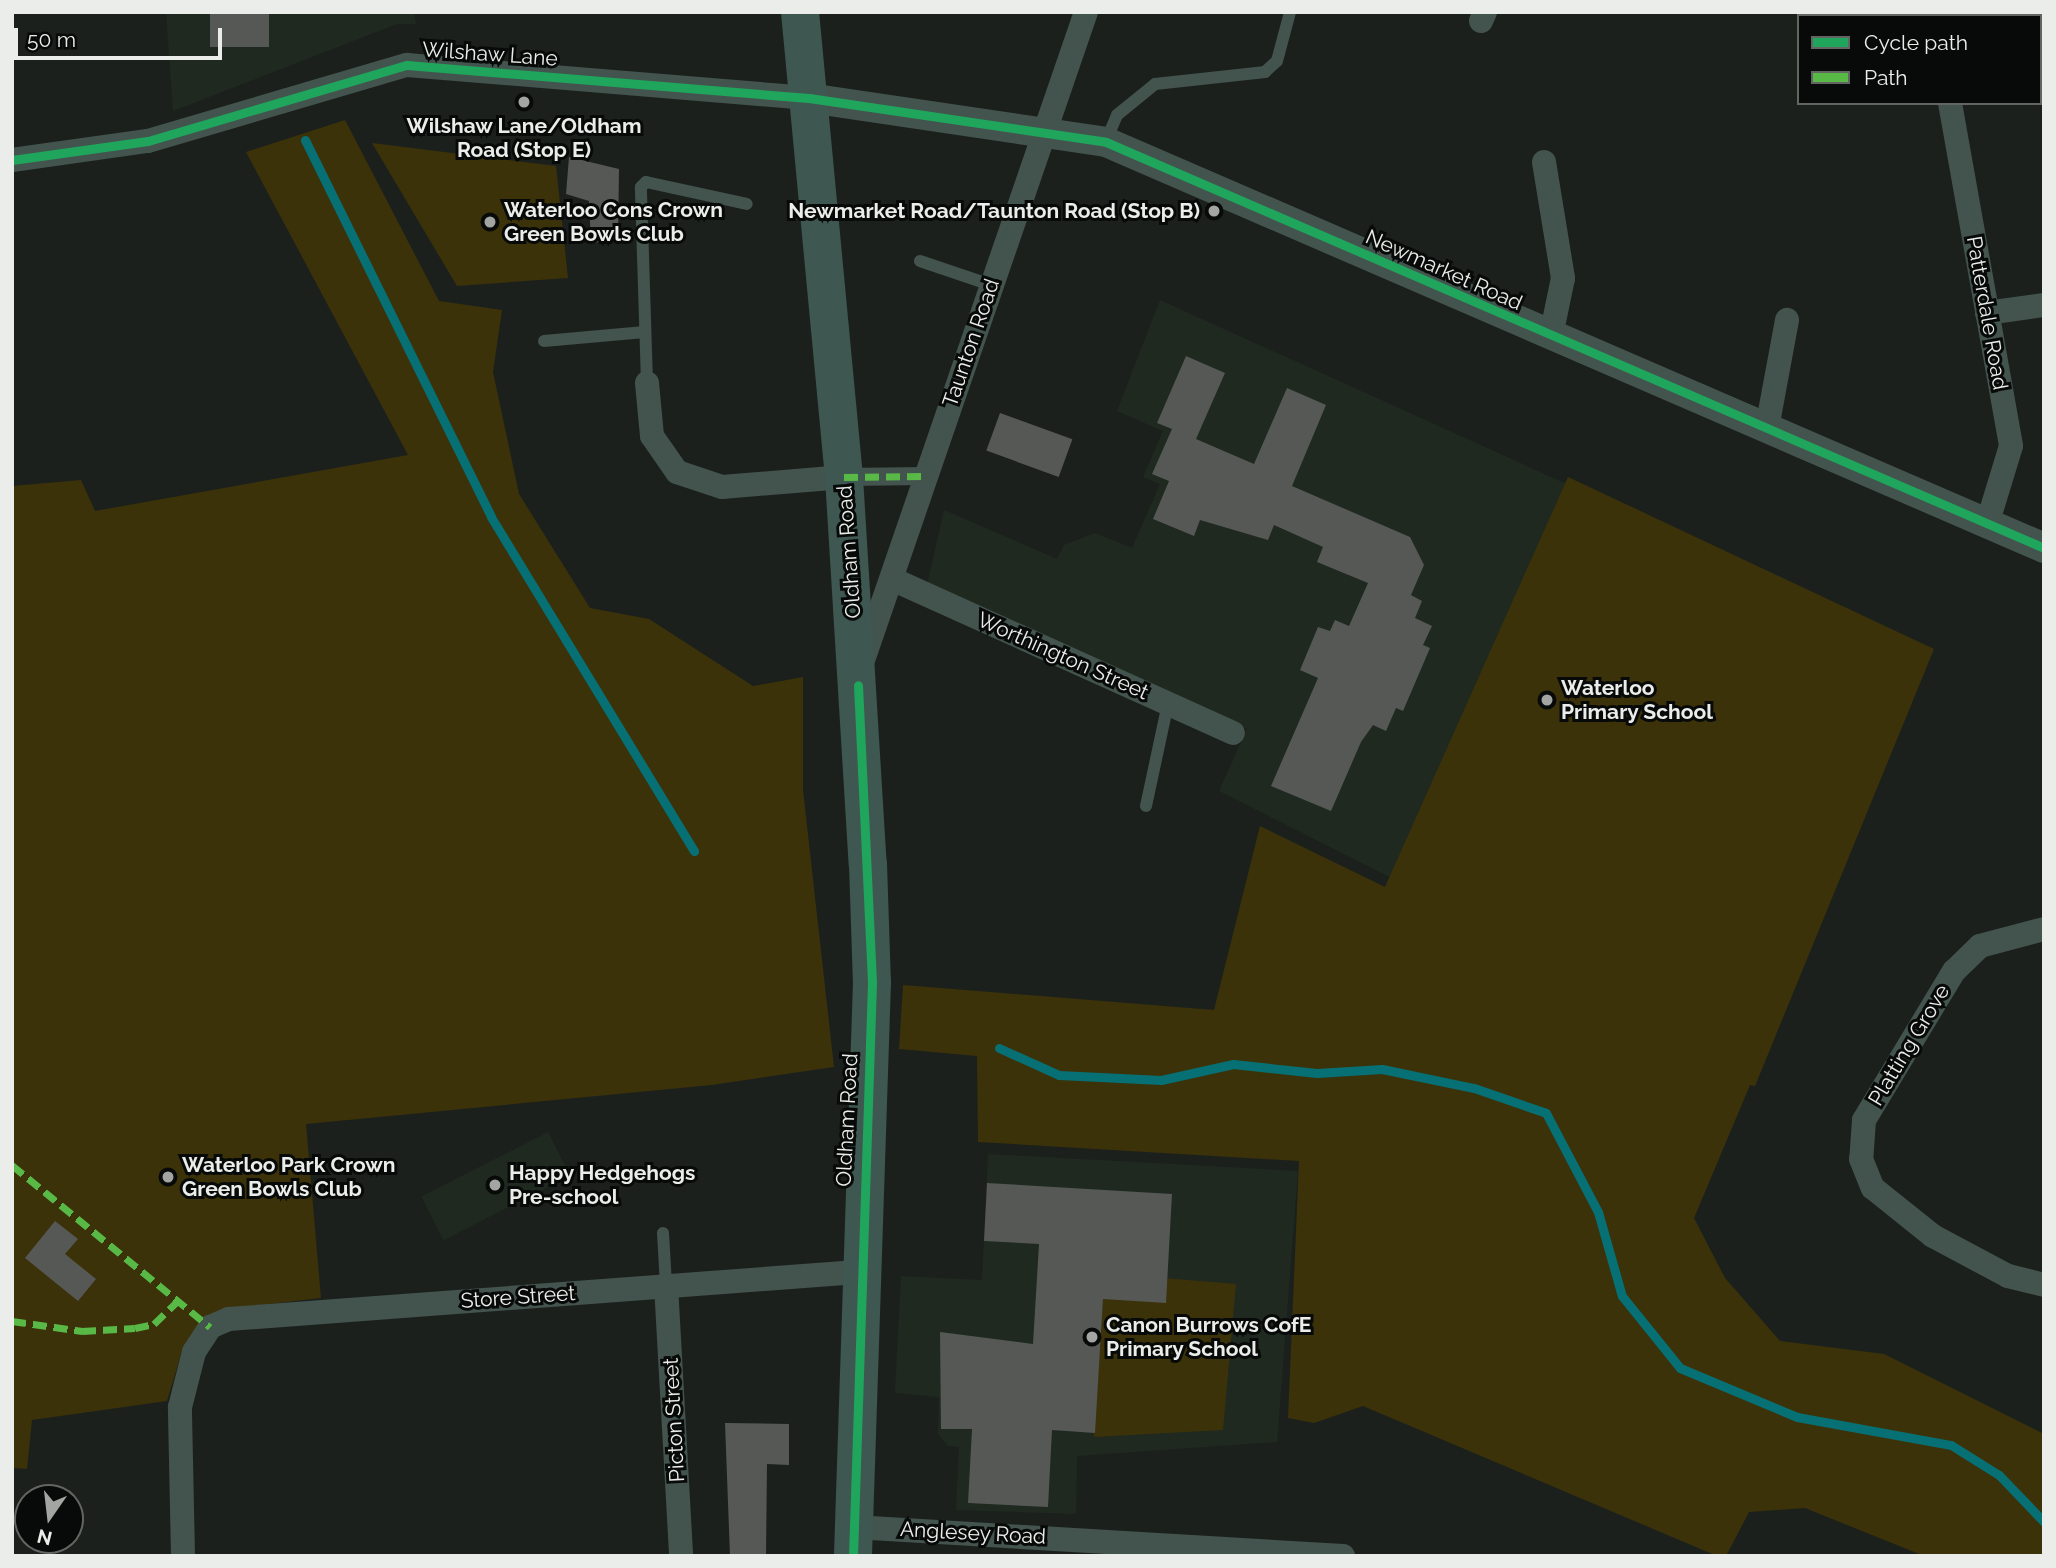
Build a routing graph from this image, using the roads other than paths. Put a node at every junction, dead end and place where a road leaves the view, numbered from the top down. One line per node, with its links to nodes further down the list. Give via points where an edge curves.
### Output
1 (800, 12): 4 (highway, Oldham Road)
2 (1086, 12): 6 (street, Taunton Road)
3 (1290, 12): 7 (lane, via 1277,61 1265,72 1155,84 1117,115)
4 (809, 98): 6 (street, Newmarket Road); 8 (street, Wilshaw Lane, via 407,65 148,141); 22 (highway, Oldham Road)
5 (1950, 105): 14 (street, Patterdale Road)
6 (1042, 134): 7 (street, Newmarket Road); 12 (street, Taunton Road)
7 (1106, 142): 17 (street, Newmarket Road)
8 (12, 160)
9 (1544, 162): 17 (street, via 1563,278)
10 (747, 204): 16 (lane, via 643,183)
11 (919, 261): 12 (lane)
12 (991, 285): 21 (street, Taunton Road)
13 (2044, 305): 14 (street)
14 (1987, 313): 23 (street, Patterdale Road, via 2011,446)
15 (1787, 320): 20 (street)
16 (645, 332): 18 (lane); 19 (lane)
17 (1551, 336): 20 (street, Newmarket Road)
18 (544, 341)
19 (647, 383): 22 (street, via 652,436 677,472 722,487)
20 (1768, 428): 23 (street, Newmarket Road)
21 (925, 476): 22 (street); 25 (street, Taunton Road)
22 (844, 478): 26 (highway, Oldham Road)
23 (1988, 521): 24 (street, Newmarket Road)
24 (2044, 548)
25 (892, 579): 26 (street, Taunton Road); 27 (street, Worthington Street)
26 (858, 674): 32 (highway, Oldham Road, via 872,982)
27 (1168, 703): 28 (street, Worthington Street); 29 (lane)
28 (1233, 733)
29 (1146, 806)
30 (2044, 929): 34 (street, Platting Grove, via 1980,946 1954,971 1864,1120 1861,1159 1873,1188 1933,1236 2008,1276)
31 (663, 1233): 33 (lane)
32 (858, 1272): 33 (street, Store Street); 35 (highway, Oldham Road)
33 (666, 1285): 37 (street, Store Street, via 229,1319 210,1327 194,1352 180,1407); 38 (street, Picton Street)
34 (2044, 1285)
35 (853, 1541): 36 (street, Anglesey Road)
36 (1115, 1548): 39 (street, Anglesey Road)
37 (183, 1556)
38 (681, 1556)
39 (1343, 1556)

